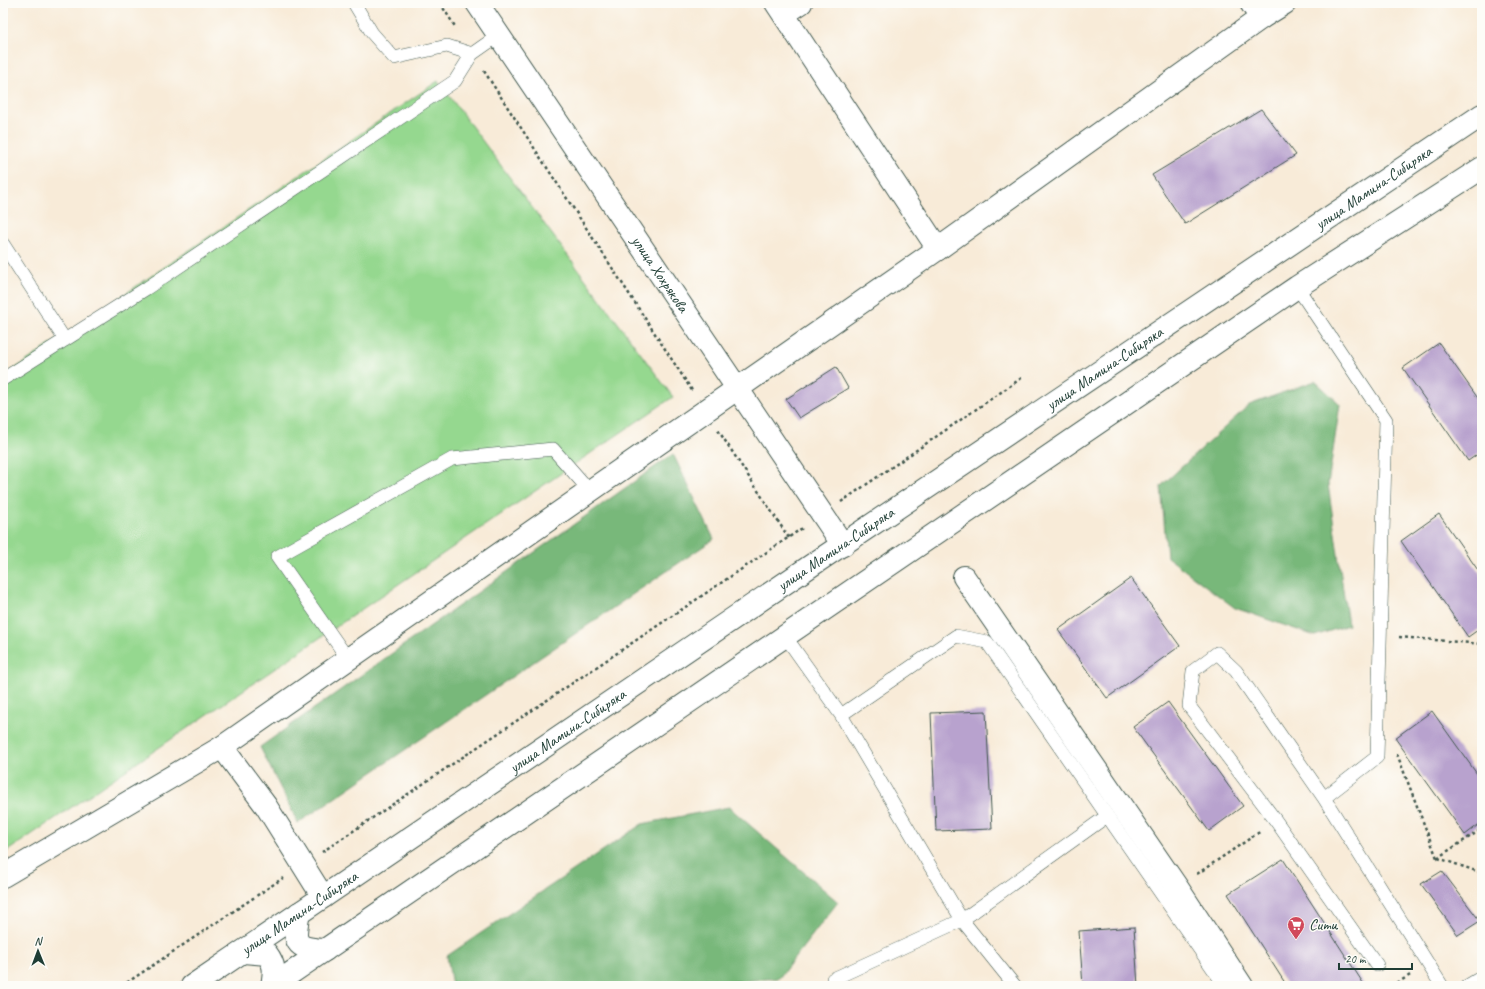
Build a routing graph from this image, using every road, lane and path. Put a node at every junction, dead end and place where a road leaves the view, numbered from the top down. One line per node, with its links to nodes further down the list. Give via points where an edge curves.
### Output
1 (354, 3): 8 (lane, via 372,33 394,58 447,46)
2 (440, 3): 8 (path)
3 (477, 3): 7 (street, улица Хохрякова)
4 (1285, 3): 6 (street)
5 (787, 7): 12 (street)
6 (1256, 11): 12 (street)
7 (498, 35): 8 (lane); 17 (street, улица Хохрякова)
8 (472, 54): 14 (lane, via 455,81 147,288); 18 (path)
9 (1482, 115): 21 (street, улица Мамина-Сибиряка)
10 (1482, 168): 13 (street)
11 (3, 244): 14 (lane)
12 (938, 249): 17 (street)
13 (1297, 287): 23 (lane, via 1386,420); 24 (street)
14 (65, 340): 16 (lane)
15 (1023, 377): 20 (path)
16 (3, 379)
17 (737, 390): 18 (street); 20 (street, улица Хохрякова)
18 (706, 411): 19 (street); 35 (path, via 789,538)
19 (590, 491): 26 (street); 26 (lane, via 553,449 452,459 277,558)
20 (823, 515): 21 (street, улица Хохрякова)
21 (843, 545): 39 (street, улица Мамина-Сибиряка)
22 (964, 577): 38 (street)
23 (1380, 635): 25 (path); 30 (lane, via 1377,756)
24 (785, 636): 27 (lane); 42 (street)
25 (1482, 644)
26 (348, 659): 28 (street)
27 (841, 715): 31 (lane, via 956,636 987,642); 41 (lane)
28 (222, 747): 35 (street, via 266,806); 37 (street)
29 (1395, 748): 34 (path)
30 (1324, 798): 32 (lane, via 1236,671 1217,653 1193,671 1189,706); 44 (lane)
31 (1107, 816): 41 (lane); 52 (lane)
32 (1276, 821): 38 (path); 45 (lane)
33 (1482, 829): 34 (path)
34 (1437, 858): 36 (path)
35 (303, 865): 39 (street); 48 (path)
36 (1482, 873)
37 (3, 876)
38 (1177, 887): 53 (street)
39 (323, 897): 40 (street, улица Мамина-Сибиряка)
40 (299, 913): 42 (street, via 295,938 298,943 308,950); 43 (street, улица Мамина-Сибиряка)
41 (962, 920): 50 (lane, via 833,979); 51 (lane)
42 (325, 950): 47 (street)
43 (243, 952): 47 (street, via 267,954); 49 (street, улица Мамина-Сибиряка)
44 (1428, 964): 54 (path); 55 (lane)
45 (1376, 965)
46 (1482, 977): 56 (lane)
47 (280, 984)
48 (122, 986)
49 (192, 986)
50 (833, 986)
51 (1016, 986)
52 (1224, 986)
53 (1242, 986)
54 (1392, 986)
55 (1442, 986)
56 (1467, 986)

